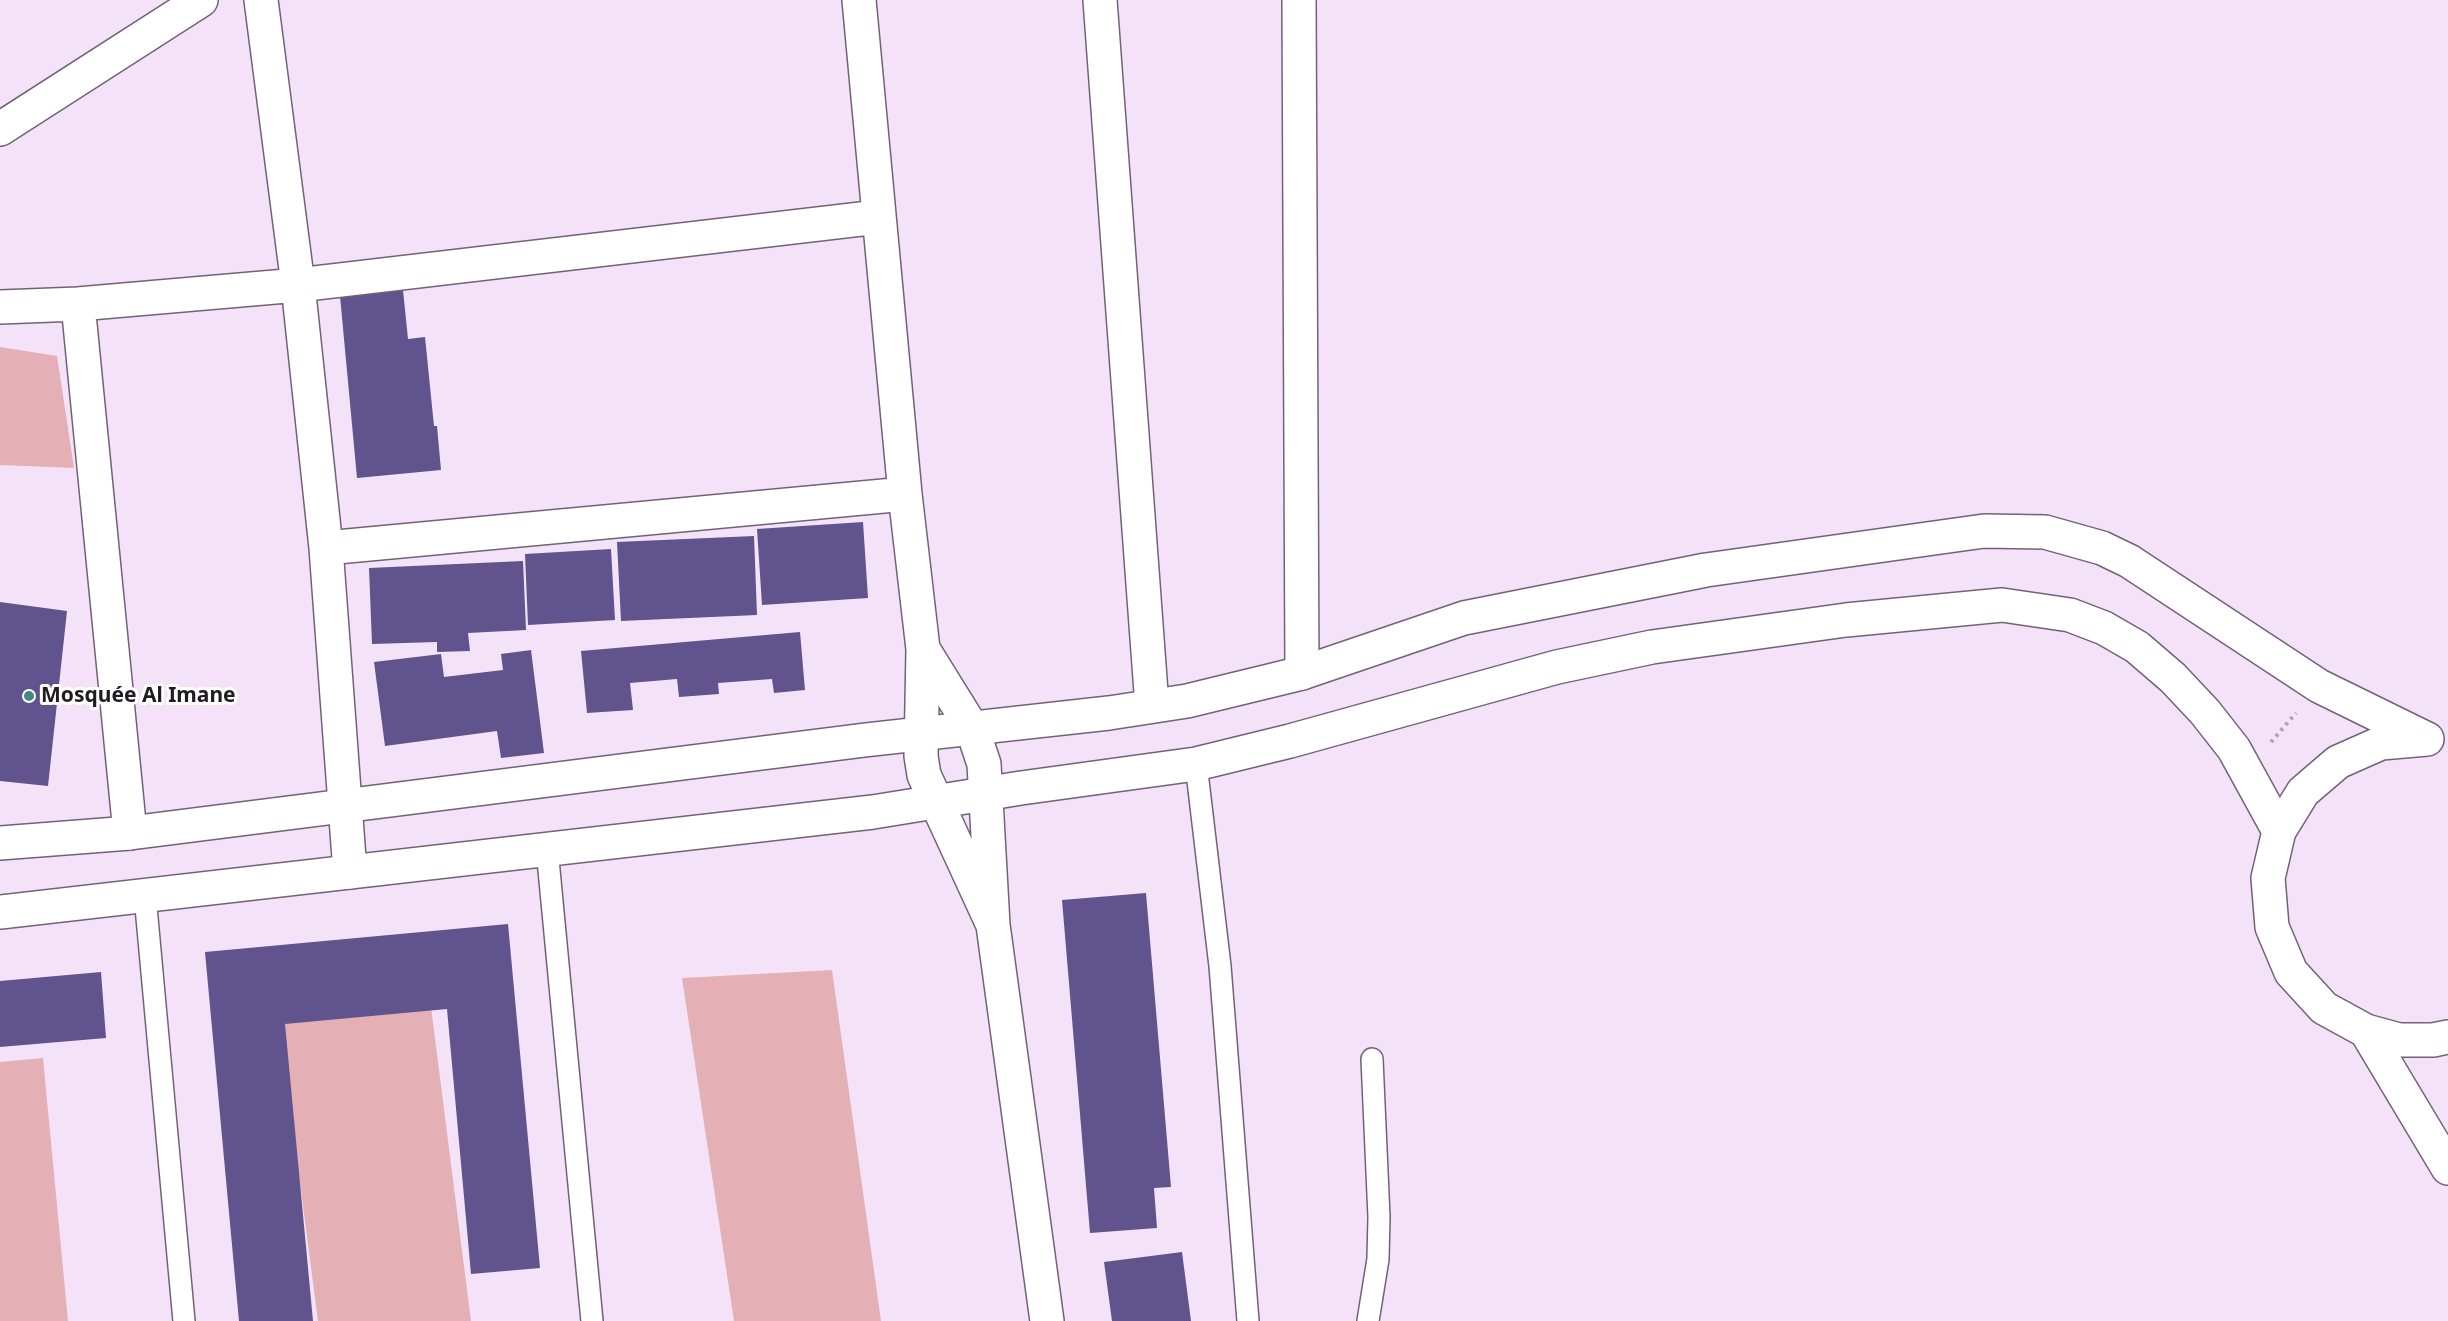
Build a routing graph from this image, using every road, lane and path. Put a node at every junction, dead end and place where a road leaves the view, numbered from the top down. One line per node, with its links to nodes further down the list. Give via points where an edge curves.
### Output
1 (201, 0): 6 (main road)
2 (261, 0): 8 (main road)
3 (859, 0): 7 (main road)
4 (1100, 0): 16 (main road)
5 (1299, 0): 14 (main road)
6 (0, 129)
7 (878, 217): 8 (main road); 11 (main road)
8 (298, 285): 9 (main road); 12 (main road)
9 (78, 304): 10 (main road); 26 (main road)
10 (0, 308)
11 (904, 494): 12 (main road); 13 (main road)
12 (326, 548): 24 (main road)
13 (923, 649): 17 (main road); 18 (main road)
14 (1302, 673): 15 (main road, via 1464,618 1706,570 2014,530 2074,538 2129,561); 16 (main road)
15 (2319, 686): 19 (main road); 21 (path)
16 (1152, 706): 17 (main road)
17 (972, 728): 18 (main road); 22 (main road, via 980,745)
18 (920, 734): 23 (main road, via 924,775); 24 (main road)
19 (2438, 741): 25 (main road, via 2381,743 2338,762 2303,792)
20 (1196, 764): 21 (main road, via 1535,673 1642,650 1846,620 2002,605 2070,615 2137,647 2205,712 2234,749); 22 (main road); 40 (lane, via 1220,966)
21 (2246, 772): 25 (main road)
22 (986, 794): 23 (main road); 32 (main road)
23 (937, 801): 28 (main road, via 873,812); 32 (main road)
24 (344, 806): 26 (main road); 29 (main road)
25 (2279, 831): 33 (main road, via 2268,878 2272,927 2291,972 2324,1008)
26 (129, 833): 27 (main road)
27 (0, 843)
28 (547, 849): 29 (main road); 38 (lane)
29 (350, 872): 30 (main road)
30 (145, 896): 31 (main road); 37 (lane)
31 (0, 912)
32 (993, 925): 39 (main road)
33 (2366, 1031): 34 (main road, via 2399,1040); 36 (main road)
34 (2448, 1037)
35 (1372, 1059): 41 (lane, via 1379,1217 1378,1259)
36 (2448, 1168)
37 (184, 1321)
38 (592, 1321)
39 (1047, 1321)
40 (1248, 1321)
41 (1368, 1321)

